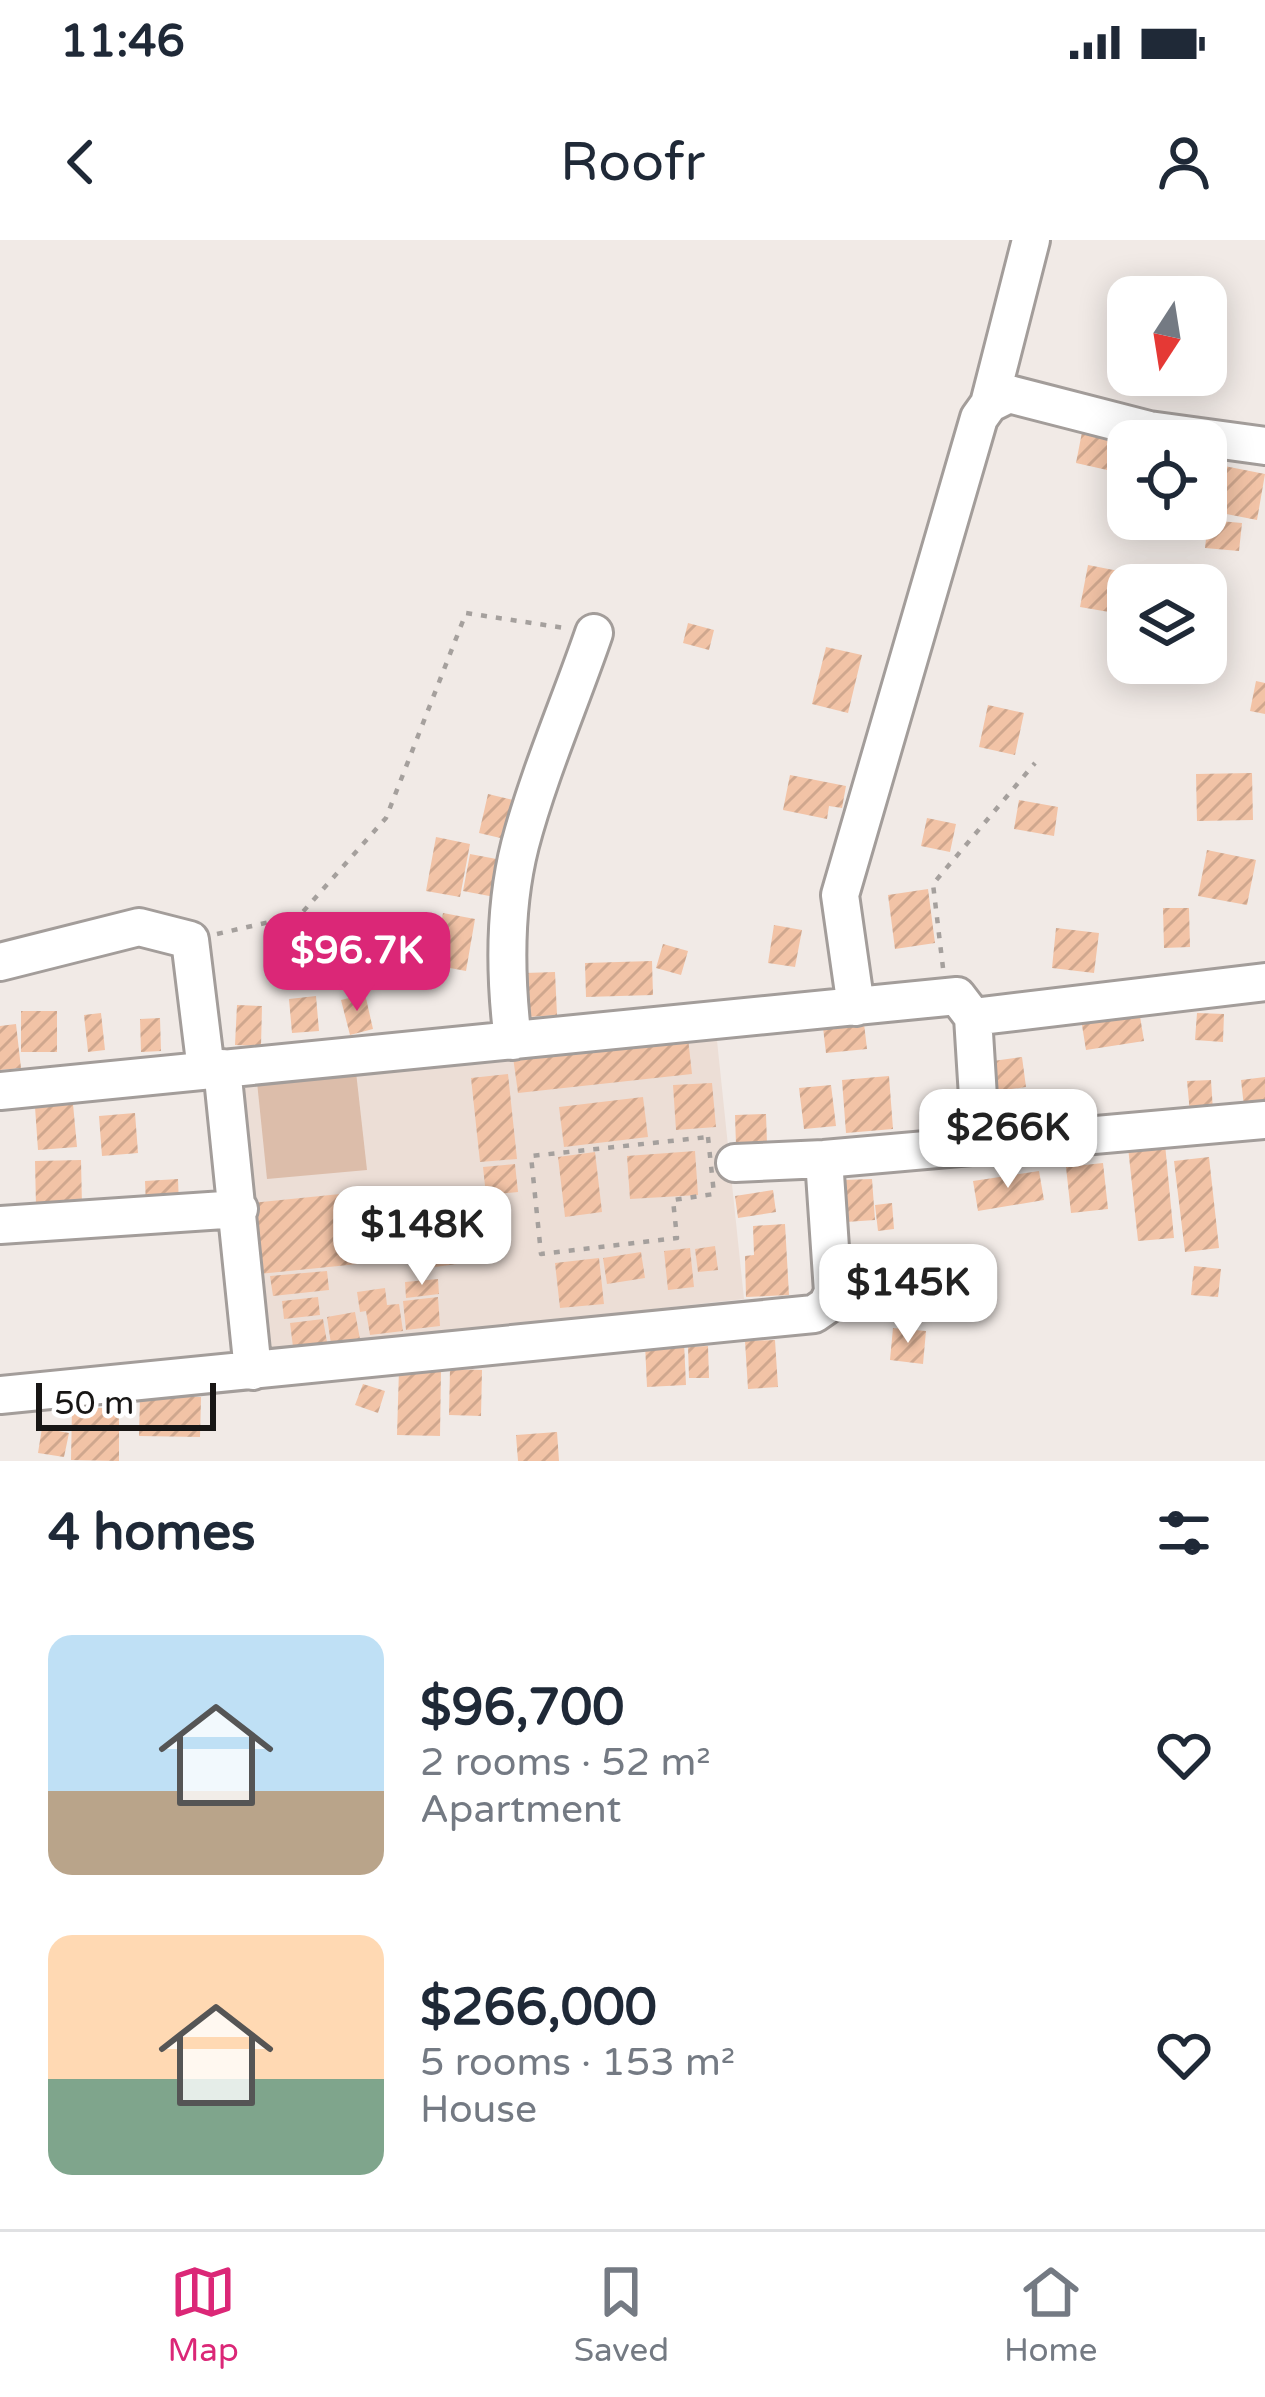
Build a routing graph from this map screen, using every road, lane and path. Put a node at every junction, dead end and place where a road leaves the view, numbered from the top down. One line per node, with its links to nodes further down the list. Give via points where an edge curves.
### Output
1 (1031, 240): 2 (street)
2 (989, 404): 3 (street, via 1009,394 1149,430); 9 (street, via 840,896)
3 (1265, 446)
4 (594, 633): 6 (path, via 466,614 386,818 300,915); 11 (street, via 520,846 508,931)
5 (1035, 763): 10 (path, via 933,884)
6 (190, 940): 7 (street, via 139,927); 12 (street)
7 (0, 962)
8 (1265, 982): 10 (street)
9 (856, 1007): 10 (street); 11 (street)
10 (960, 1007): 15 (street)
11 (513, 1041): 12 (street)
12 (214, 1069): 13 (street); 19 (street)
13 (0, 1091)
14 (1265, 1120): 15 (street)
15 (981, 1145): 17 (street)
16 (531, 1156): 16 (path, via 541,1254 677,1238 673,1200 714,1195 708,1137)
17 (824, 1159): 18 (street); 21 (street, via 833,1292 814,1314)
18 (735, 1163)
19 (238, 1209): 20 (street); 21 (street)
20 (0, 1225)
21 (253, 1371): 22 (street)
22 (0, 1395)

